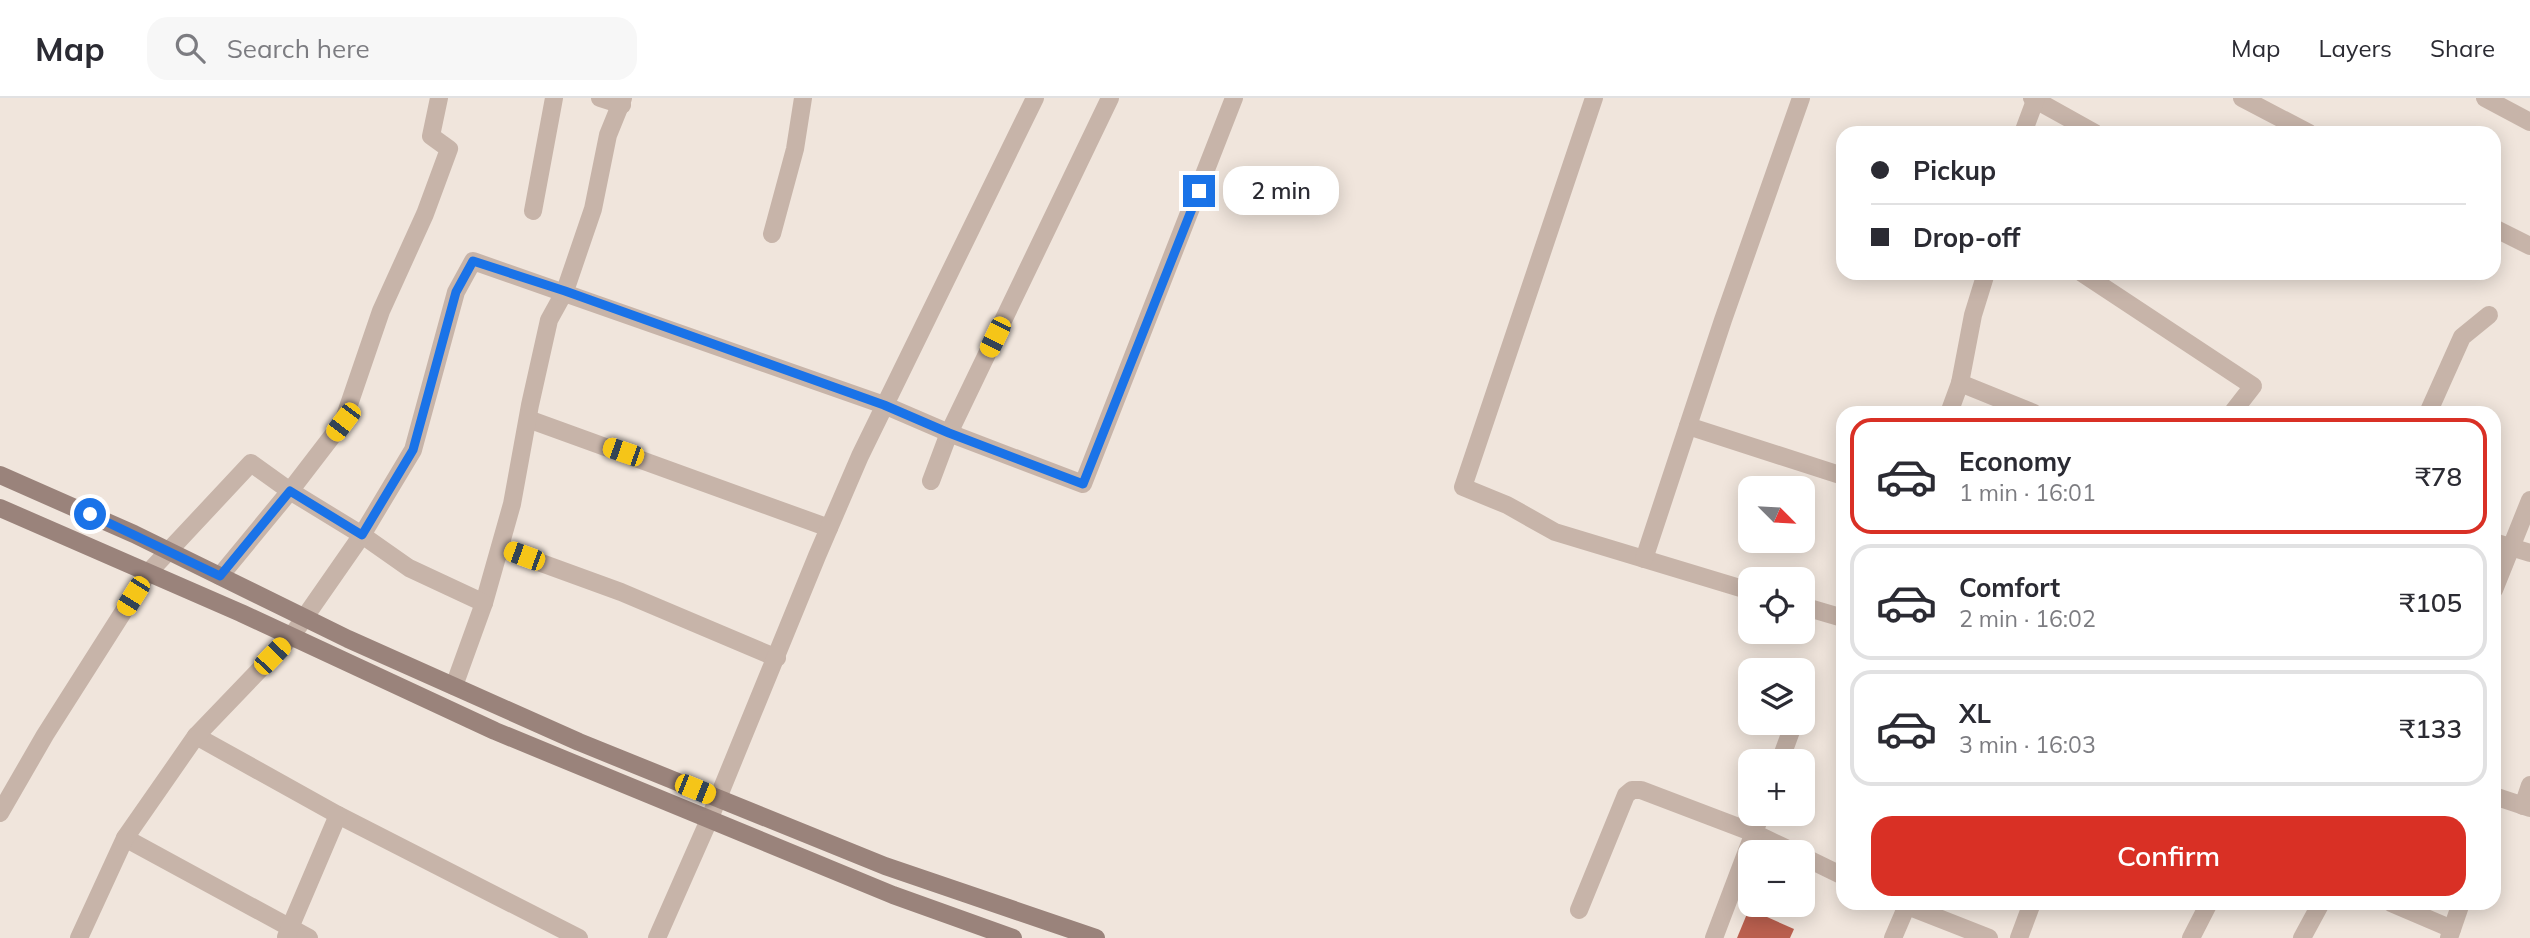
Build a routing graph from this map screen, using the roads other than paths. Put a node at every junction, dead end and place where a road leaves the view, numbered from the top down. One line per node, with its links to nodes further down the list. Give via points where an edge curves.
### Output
1 (439, 98): 38 (street, via 431,136 449,149 425,214 381,311 343,422)
2 (554, 98): 18 (street)
3 (600, 98): 13 (street)
4 (803, 98): 20 (street, via 796,149)
5 (1035, 98): 27 (street)
6 (1110, 98): 34 (street)
7 (1234, 98): 34 (street, via 1083,484)
8 (1594, 98): 47 (street, via 1463,487 1555,532)
9 (1801, 98): 33 (street)
10 (2035, 98): 15 (street); 16 (street)
11 (2242, 98): 17 (street)
12 (2485, 98): 14 (street)
13 (622, 101): 24 (street, via 608,135 593,209)
14 (2530, 122)
15 (2026, 126)
16 (2083, 126)
17 (2296, 126)
18 (533, 211)
19 (2501, 232): 21 (street)
20 (772, 234)
21 (2530, 246)
22 (1984, 280): 26 (street)
23 (2093, 280): 30 (street, via 2253,386)
24 (565, 291): 27 (street); 32 (street, via 549,320); 42 (street, via 473,261 456,292 413,450)
25 (2489, 315): 31 (street, via 2462,337)
26 (1960, 383): 28 (street); 29 (street)
27 (884, 405): 34 (street); 41 (street)
28 (1952, 406)
29 (2017, 406)
30 (2237, 406)
31 (2431, 406)
32 (528, 419): 41 (street); 44 (street)
33 (1688, 426): 35 (street); 47 (street)
34 (949, 433): 37 (street)
35 (1836, 474)
36 (0, 475): 45 (street)
37 (931, 481)
38 (290, 491): 42 (street); 45 (street, via 251,463); 49 (street)
39 (2530, 500): 43 (street)
40 (0, 508): 48 (street)
41 (829, 528): 56 (street)
42 (362, 535): 51 (street, via 409,568); 54 (street)
43 (2502, 544): 46 (street)
44 (500, 548): 51 (street); 56 (street, via 621,592)
45 (168, 550): 48 (street); 49 (street)
46 (2530, 553)
47 (1644, 559): 50 (street)
48 (148, 573): 55 (street); 63 (street)
49 (220, 576): 54 (street)
50 (1738, 587)
51 (484, 603): 57 (street)
52 (1815, 610): 53 (street)
53 (1836, 616)
54 (303, 617): 55 (street); 57 (street)
55 (291, 637): 58 (street); 65 (street, via 495,731)
56 (776, 658): 60 (street)
57 (454, 686): 60 (street, via 579,743)
58 (196, 736): 64 (street); 68 (street)
59 (2530, 785): 62 (street)
60 (718, 798): 65 (street); 87 (street, via 885,866)
61 (2501, 803): 62 (street)
62 (2526, 807)
63 (0, 813)
64 (338, 815): 80 (street); 84 (street)
65 (709, 820): 85 (street); 86 (street)
66 (1757, 826): 67 (street)
67 (1754, 833): 69 (street); 72 (street, via 1632,790); 88 (street)
68 (125, 838): 80 (street); 82 (street)
69 (1769, 840)
70 (1815, 862): 71 (street)
71 (1836, 873)
72 (1579, 910)
73 (1903, 910): 89 (street)
74 (1920, 910): 90 (street)
75 (2029, 910): 91 (street)
76 (2205, 910): 92 (street)
77 (2317, 910): 93 (street)
78 (2404, 910): 81 (street)
79 (2459, 910): 81 (street)
80 (288, 933): 83 (street)
81 (2451, 933)
82 (79, 938)
83 (309, 938)
84 (579, 938)
85 (657, 938)
86 (1013, 938)
87 (1096, 938)
88 (1714, 938)
89 (1893, 938)
90 (1989, 938)
91 (2019, 938)
92 (2191, 938)
93 (2302, 938)

